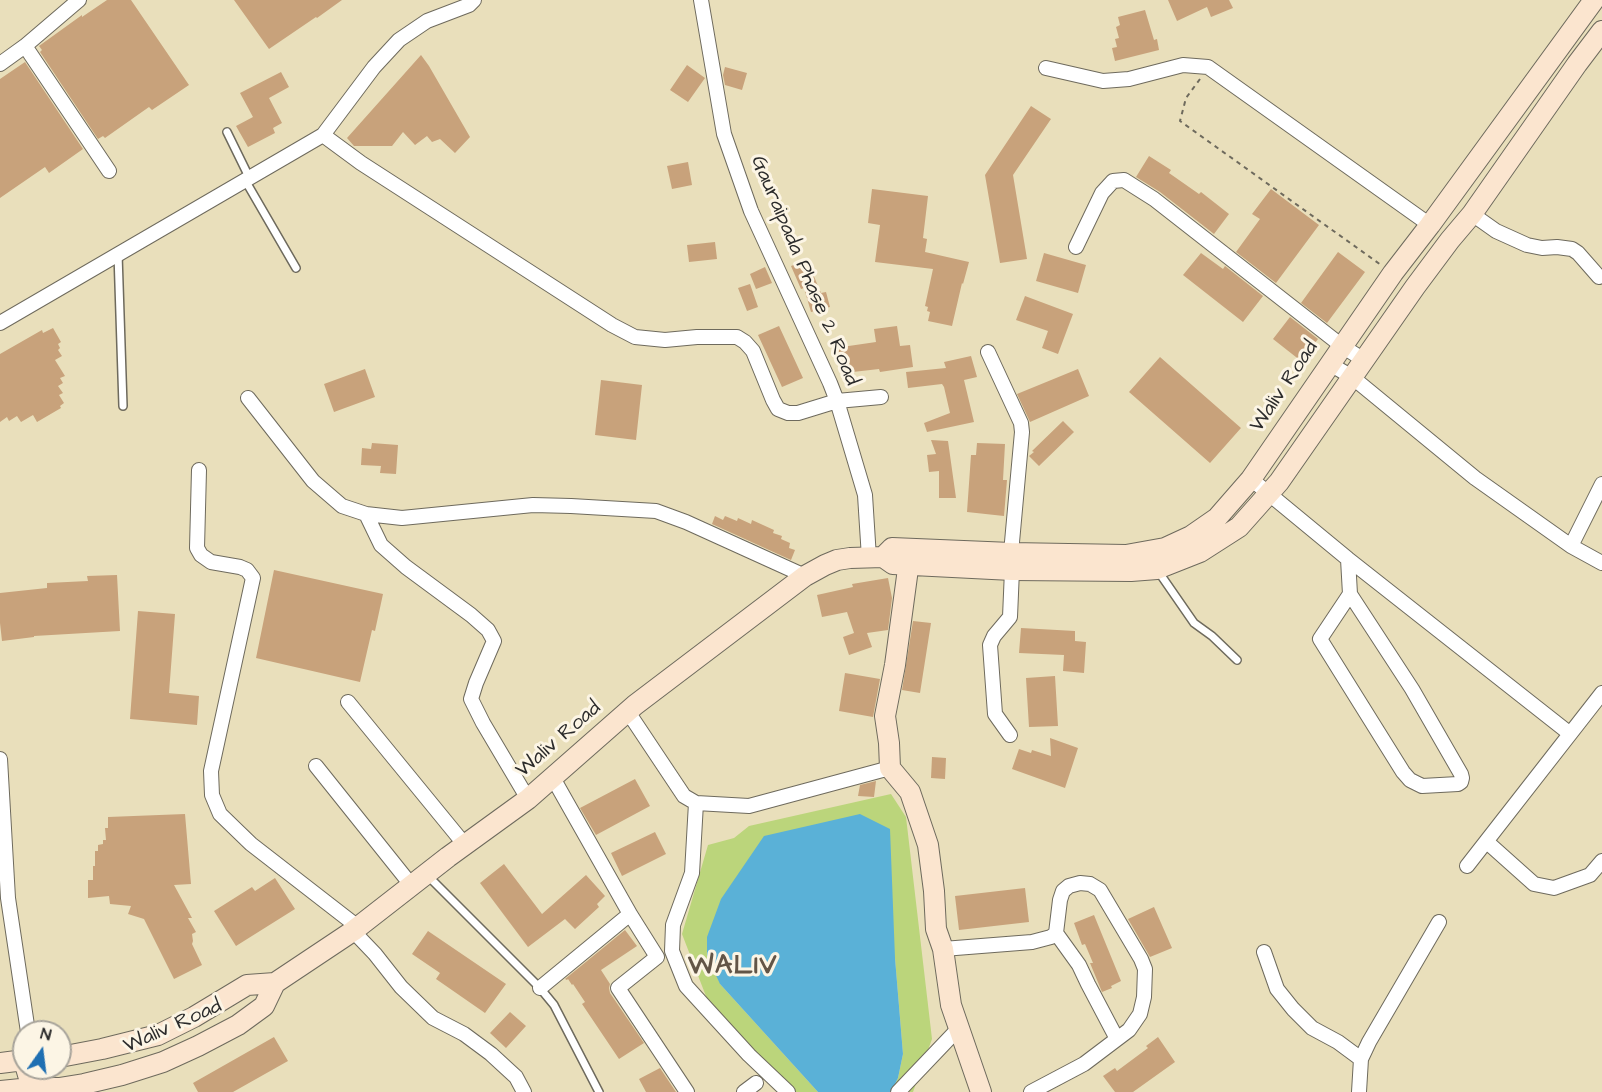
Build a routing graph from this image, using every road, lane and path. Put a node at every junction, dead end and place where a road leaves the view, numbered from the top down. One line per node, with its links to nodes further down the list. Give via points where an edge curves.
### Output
1 (79, 0): 6 (street)
2 (474, 0): 11 (street, via 427,21 399,40 374,66)
3 (701, 0): 29 (street, Gauraipada Phase 2 Road, via 724,134 751,212)
4 (1594, 0): 15 (main road, Waliv Road)
5 (1602, 31): 14 (main road, Waliv Road)
6 (25, 46): 7 (street); 12 (street)
7 (0, 64)
8 (1208, 67): 9 (street, via 1183,65 1129,79 1102,81); 15 (street); 19 (path, via 1186,98 1180,122)
9 (1046, 68)
10 (227, 132): 13 (lane)
11 (323, 135): 13 (street); 29 (street, via 612,325 634,336 665,340 737,337 753,351 778,408 798,413)
12 (109, 171)
13 (247, 178): 17 (street); 18 (lane)
14 (1472, 214): 20 (street, via 1496,231 1527,245 1572,249); 24 (main road, Waliv Road)
15 (1430, 225): 19 (main road, Waliv Road)
16 (1076, 247): 22 (street, via 1102,194 1113,181 1124,180 1154,199)
17 (118, 254): 21 (street); 30 (lane)
18 (296, 268)
19 (1393, 273): 22 (main road, Waliv Road)
20 (1599, 277)
21 (0, 323)
22 (1342, 346): 24 (street); 25 (main road, Waliv Road)
23 (988, 352): 40 (street, via 1021,423)
24 (1364, 360): 26 (main road, Waliv Road)
25 (1330, 364): 26 (street); 32 (main road, Waliv Road)
26 (1352, 377): 34 (main road, Waliv Road); 36 (street, via 1475,478)
27 (881, 397): 29 (street)
28 (248, 398): 35 (street, via 313,481 342,506)
29 (837, 401): 38 (street, Gauraipada Phase 2 Road, via 865,495)
30 (123, 406)
31 (199, 470): 64 (street, via 197,548 211,562 240,567 253,579 210,771 212,795 220,814 251,844)
32 (1251, 479): 34 (street); 40 (main road, Waliv Road, via 1217,518 1165,548 1126,555)
33 (1602, 484): 36 (street)
34 (1270, 494): 39 (street); 42 (main road, Waliv Road, via 1239,527 1200,552)
35 (366, 514): 43 (street, via 402,518 533,505 656,511); 55 (street, via 381,545 488,630 494,641 471,699)
36 (1571, 546): 41 (street)
37 (910, 556): 38 (main road, Waliv Road, via 893,564); 40 (main road, Waliv Road); 53 (main road, via 885,716)
38 (876, 557): 43 (main road, Waliv Road, via 837,560)
39 (1348, 559): 44 (street); 49 (street)
40 (1012, 562): 42 (main road, Waliv Road, via 1131,571); 50 (street, via 1010,617 990,645 995,714)
41 (1602, 563)
42 (1157, 569): 45 (lane, via 1194,622)
43 (806, 576): 48 (main road, Waliv Road)
44 (1350, 594): 44 (street, via 1320,639 1410,780 1422,786 1458,784 1461,774)
45 (1237, 660)
46 (1602, 693): 49 (street)
47 (348, 702): 58 (street)
48 (628, 712): 54 (main road, Waliv Road); 56 (street, via 684,796)
49 (1569, 733): 57 (street)
50 (1010, 735)
51 (0, 759): 70 (street, via 8,898)
52 (316, 766): 61 (street)
53 (890, 768): 56 (street, via 749,806); 66 (main road, via 910,792 928,845 936,929)
54 (553, 778): 55 (main road, Waliv Road); 62 (street)
55 (528, 799): 58 (main road, Waliv Road)
56 (696, 803): 81 (street, via 692,873 673,925 672,951 686,986)
57 (1487, 842): 59 (street, via 1534,884 1554,888 1590,875); 60 (street)
58 (465, 845): 61 (main road, Waliv Road)
59 (1602, 861)
60 (1467, 866)
61 (419, 880): 64 (main road, Waliv Road); 69 (lane)
62 (630, 914): 69 (street); 80 (street, via 657,957 618,988)
63 (1439, 922): 74 (street)
64 (356, 929): 68 (main road, Waliv Road); 78 (street, via 401,987 433,1018 491,1054 516,1077)
65 (1056, 933): 66 (street, via 1032,942); 72 (street, via 1079,965); 72 (street, via 1059,900 1069,886 1090,884 1100,890 1145,969 1140,1014)
66 (943, 949): 71 (main road, via 951,1005)
67 (1264, 952): 74 (street, via 1277,989 1293,1009 1312,1028)
68 (275, 984): 73 (main road, Waliv Road, via 247,985 158,1035); 76 (main road, Waliv Road, via 264,1006 198,1046 122,1075)
69 (540, 988): 79 (lane, via 554,1005)
70 (26, 1020)
71 (959, 1028): 82 (street); 83 (main road)
72 (1117, 1039): 84 (street, via 1084,1064)
73 (72, 1055)
74 (1361, 1059): 85 (street)
75 (32, 1090): 76 (main road, Waliv Road); 77 (main road, Waliv Road)
76 (59, 1090)
77 (0, 1091)
78 (524, 1092)
79 (598, 1092)
80 (687, 1092)
81 (788, 1092)
82 (898, 1092)
83 (981, 1092)
84 (1031, 1092)
85 (1359, 1092)

